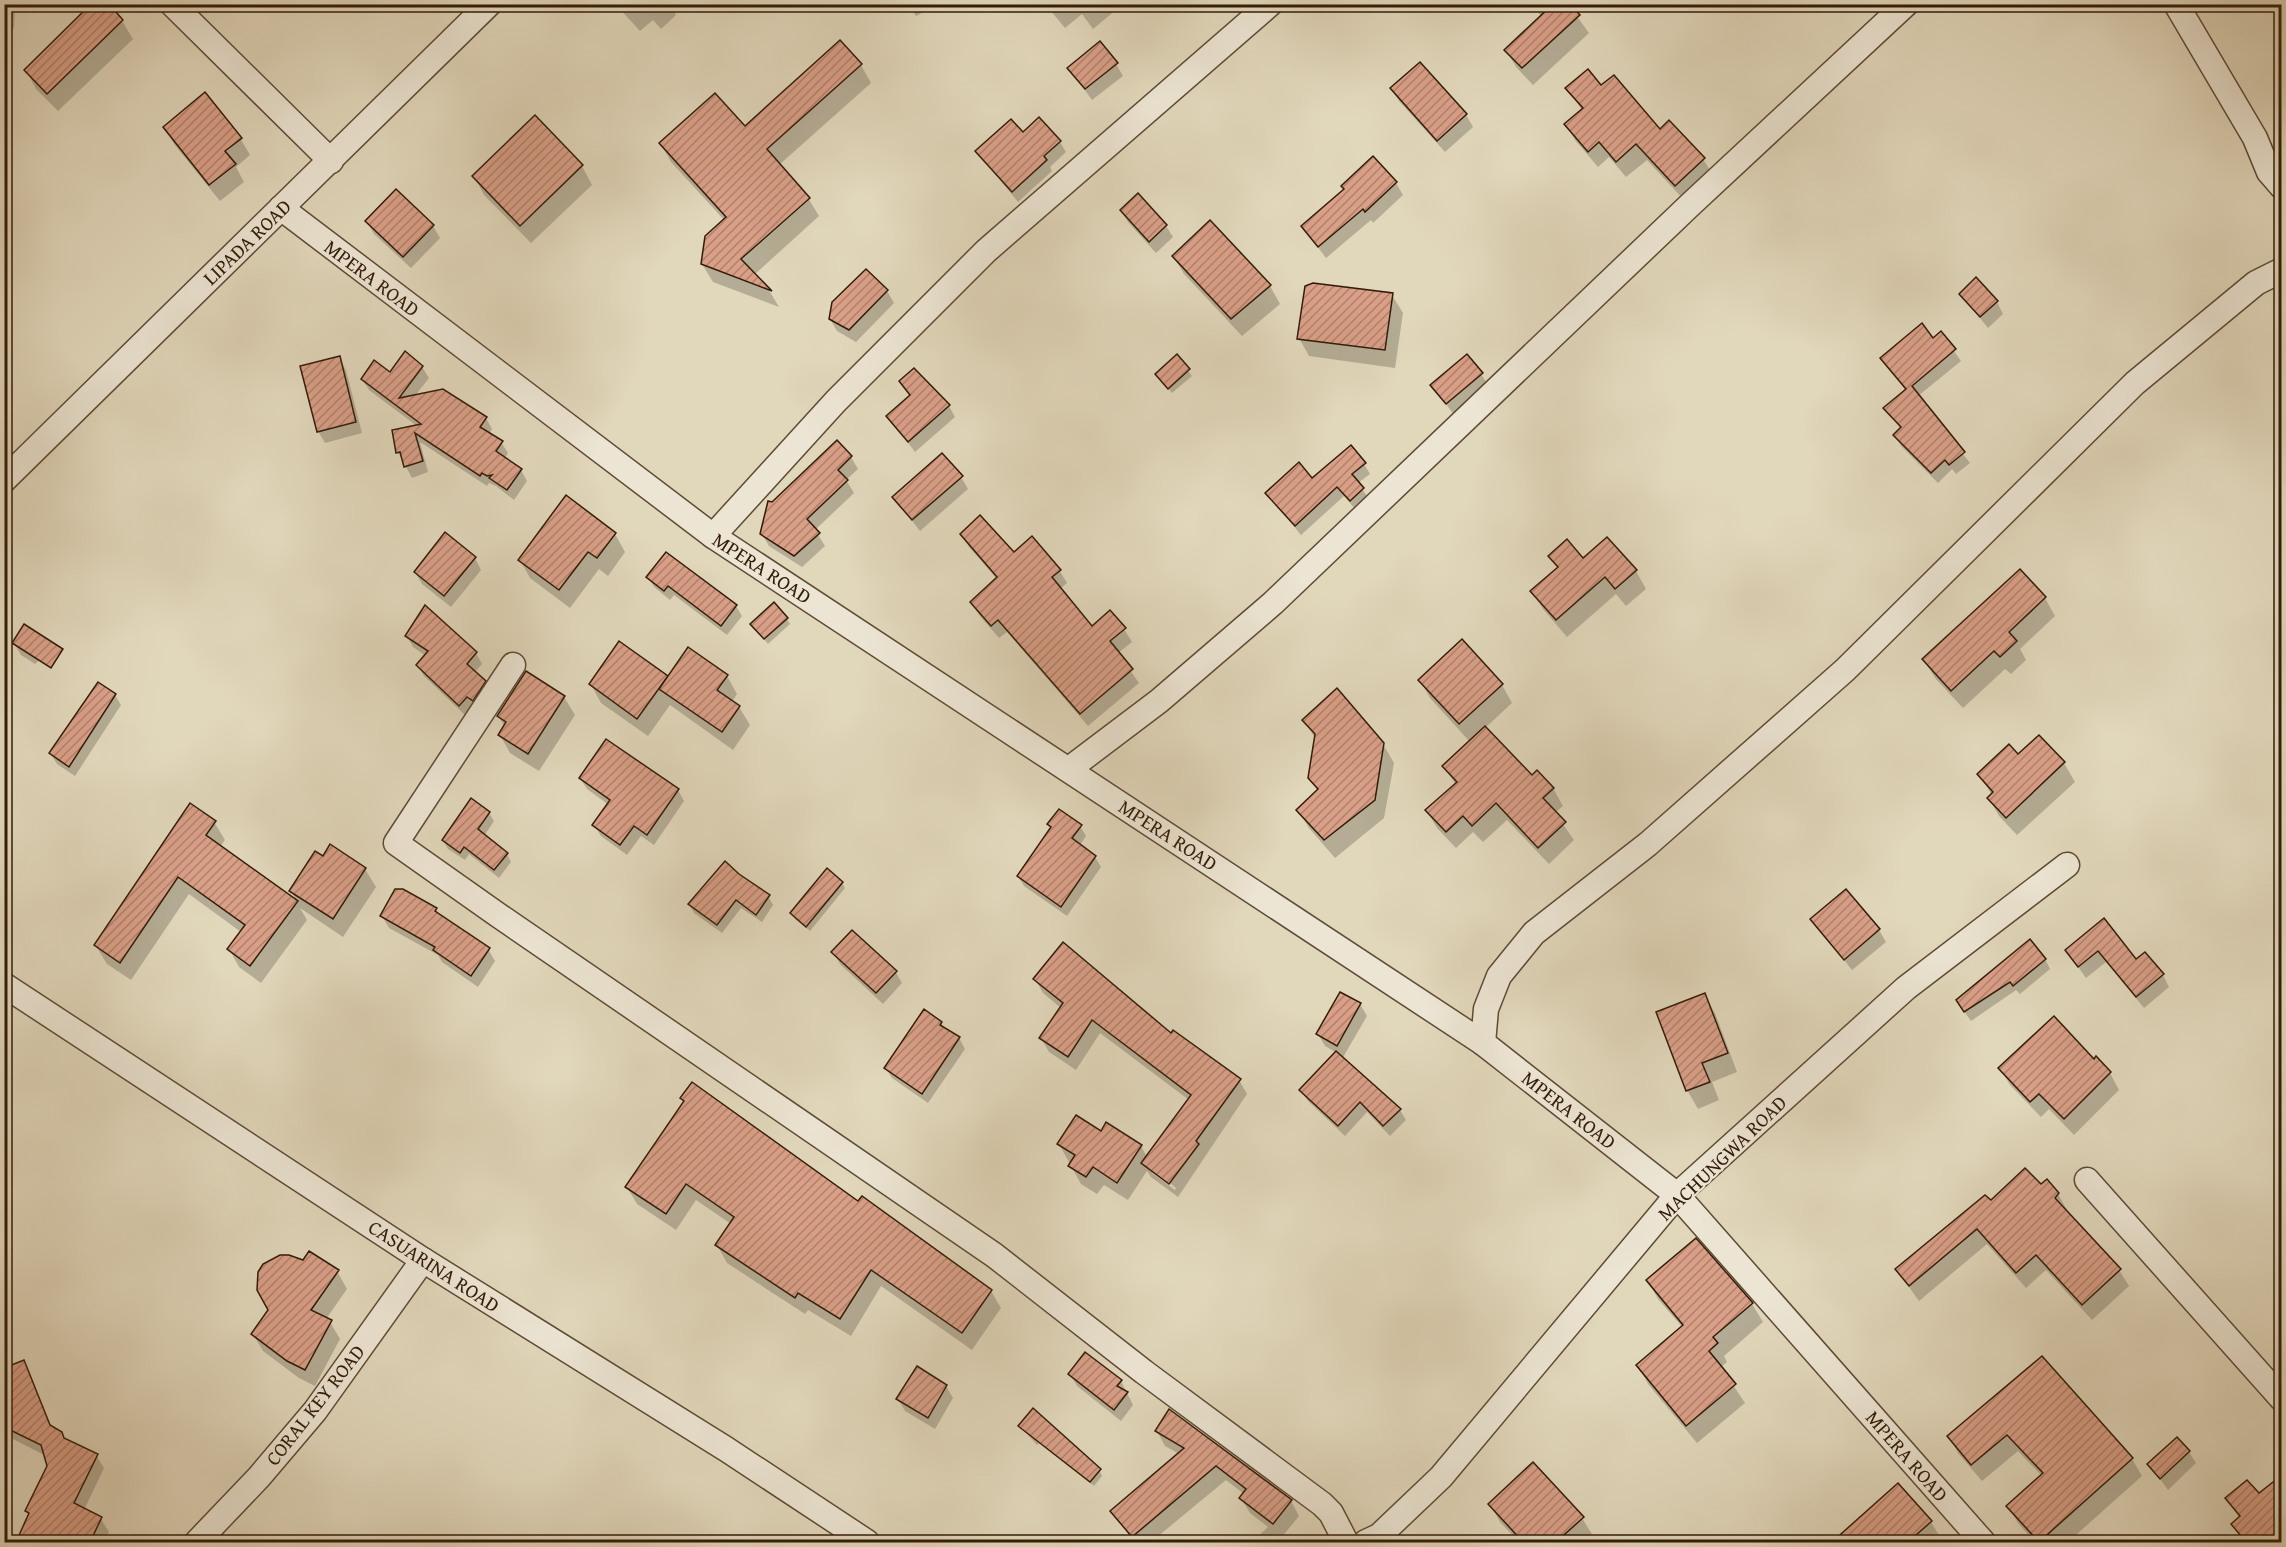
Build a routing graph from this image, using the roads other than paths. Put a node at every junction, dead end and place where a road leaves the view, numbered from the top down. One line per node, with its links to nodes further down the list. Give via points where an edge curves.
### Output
1 (172, 4): 6 (street)
2 (489, 4): 6 (street, LIPADA ROAD)
3 (1270, 4): 11 (street, via 986,251 836,401)
4 (1906, 4): 13 (street, via 1273,603 1160,701)
5 (2176, 4): 7 (street, via 2255,138 2269,172)
6 (331, 161): 8 (street, LIPADA ROAD)
7 (2282, 187)
8 (281, 208): 10 (street, LIPADA ROAD); 11 (street, MPERA ROAD)
9 (2282, 270): 16 (street, via 2256,283 2135,383 1845,670 1648,844 1534,933 1499,976 1486,1009)
10 (4, 480)
11 (713, 536): 13 (street, MPERA ROAD)
12 (513, 665): 23 (street, via 396,843 994,1255 1322,1504)
13 (1069, 769): 16 (street, MPERA ROAD)
14 (2067, 865): 18 (street, MACHUNGWA ROAD, via 1906,988)
15 (4, 985): 19 (street, CASUARINA ROAD)
16 (1483, 1043): 18 (street, MPERA ROAD)
17 (2087, 1180): 20 (street)
18 (1677, 1195): 24 (street, MACHUNGWA ROAD, via 1441,1477 1380,1536); 25 (street, MPERA ROAD)
19 (423, 1260): 21 (street, CORAL KEY ROAD, via 315,1411); 22 (street, CASUARINA ROAD)
20 (2282, 1399)
21 (197, 1542)
22 (867, 1542)
23 (1346, 1542)
24 (1366, 1542)
25 (1983, 1542)

